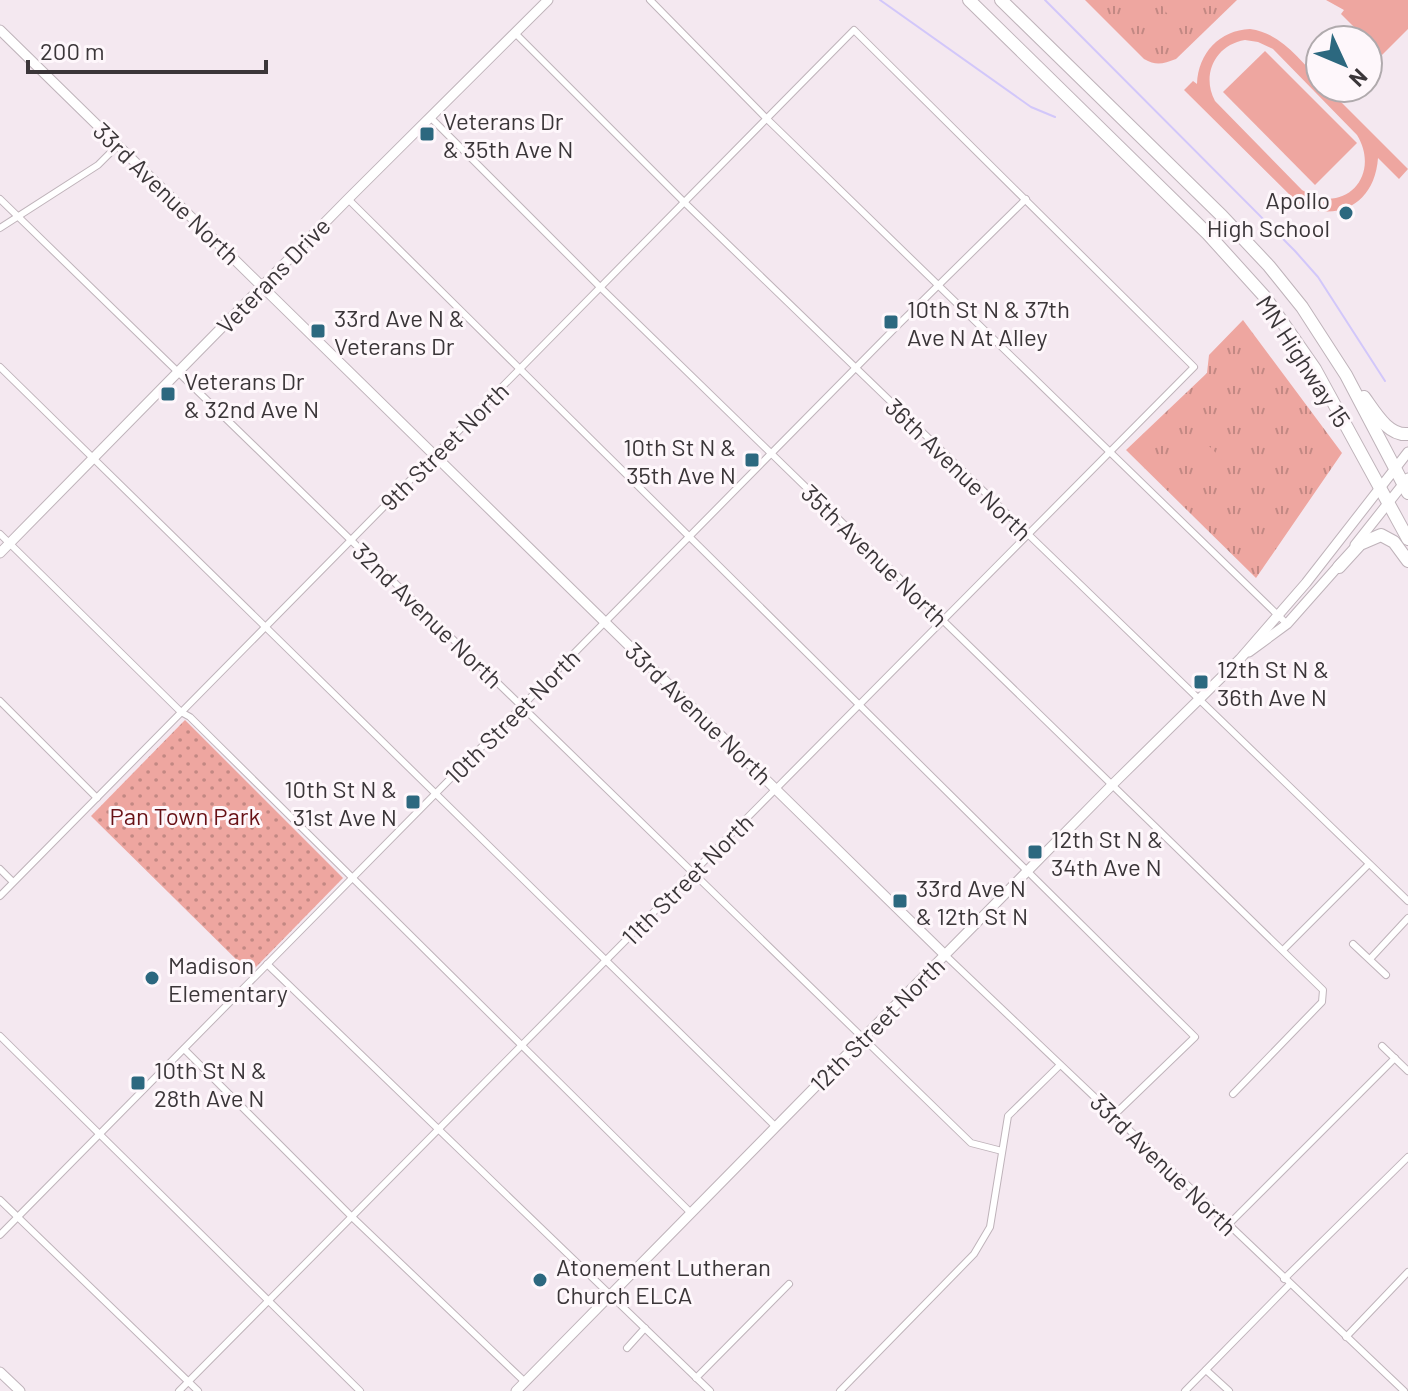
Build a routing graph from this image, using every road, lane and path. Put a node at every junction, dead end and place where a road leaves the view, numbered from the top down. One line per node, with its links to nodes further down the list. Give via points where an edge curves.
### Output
1 (548, 0): 6 (street, Veterans Drive)
2 (650, 0): 8 (street)
3 (969, 0): 32 (highway, MN Highway 15, via 1248,277 1315,369)
4 (1001, 0): 23 (highway, MN Highway 15, via 1251,245 1302,307)
5 (0, 30): 9 (street, 33rd Avenue North)
6 (515, 33): 7 (street, Veterans Drive); 13 (street, 36th Avenue North)
7 (430, 117): 11 (street, Veterans Drive); 18 (street, 35th Avenue North)
8 (766, 118): 12 (street, 9th Street North, via 854,30); 13 (street, 9th Street North); 16 (street)
9 (118, 145): 14 (street, via 98,165); 17 (street, 33rd Avenue North)
10 (0, 199): 14 (street, 32nd Avenue North)
11 (348, 199): 17 (street, Veterans Drive); 21 (street)
12 (1026, 199): 16 (street, 10th Street North); 27 (street, 11th Street North, via 1194,367)
13 (684, 202): 18 (street, 9th Street North); 20 (street, 36th Avenue North)
14 (18, 216): 15 (street); 22 (street, 32nd Avenue North)
15 (0, 228)
16 (939, 284): 20 (street, 10th Street North); 27 (street)
17 (262, 286): 22 (street, Veterans Drive); 28 (street, 33rd Avenue North)
18 (600, 287): 21 (street, 9th Street North); 26 (street, 35th Avenue North)
19 (0, 367): 29 (street)
20 (855, 368): 26 (street, 10th Street North); 36 (street, 36th Avenue North)
21 (519, 369): 28 (street, 9th Street North); 35 (street)
22 (178, 372): 29 (street, Veterans Drive); 38 (street, 32nd Avenue North)
23 (1346, 375): 24 (highway, via 1391,431); 30 (highway, MN Highway 15)
24 (1408, 434)
25 (1408, 452): 30 (street, 12th Street North)
26 (771, 453): 35 (street, 10th Street North); 44 (street, 35th Avenue North)
27 (1109, 453): 36 (street, 11th Street North); 43 (street)
28 (435, 455): 38 (street, 9th Street North); 45 (street, 33rd Avenue North)
29 (94, 458): 39 (street, Veterans Drive); 47 (street)
30 (1395, 468): 31 (highway, MN Highway 15); 32 (street, 12th Street North)
31 (1406, 485): 33 (street, 12th Street North)
32 (1381, 488): 33 (highway, MN Highway 15); 43 (street, 12th Street North)
33 (1389, 503): 37 (highway, MN Highway 15); 42 (street, 12th Street North)
34 (0, 534): 39 (street)
35 (689, 536): 45 (street, 10th Street North); 51 (street)
36 (1028, 536): 44 (street, 11th Street North); 49 (street, 36th Avenue North)
37 (1408, 539)
38 (351, 540): 47 (street, 9th Street North); 52 (street, 32nd Avenue North)
39 (10, 543): 40 (street, Veterans Drive); 53 (street)
40 (0, 553)
41 (1408, 561): 42 (highway, via 1381,535 1360,544)
42 (1339, 567): 46 (street, 12th Street North)
43 (1278, 614): 46 (street); 48 (street, 12th Street North)
44 (943, 621): 51 (street, 11th Street North); 54 (street, 35th Avenue North)
45 (605, 622): 52 (street, 10th Street North); 55 (street, 33rd Avenue North)
46 (1287, 624): 48 (street, 12th Street North)
47 (266, 626): 53 (street, 9th Street North); 56 (street)
48 (1240, 659): 49 (street, 12th Street North)
49 (1198, 700): 54 (street, 12th Street North); 58 (street, 36th Avenue North)
50 (0, 701): 57 (street)
51 (859, 705): 55 (street, 11th Street North); 60 (street)
52 (522, 706): 56 (street, 10th Street North); 61 (street, 32nd Avenue North)
53 (181, 712): 57 (street, 9th Street North); 62 (street)
54 (1112, 785): 60 (street, 12th Street North); 68 (street, 35th Avenue North)
55 (776, 789): 61 (street, 11th Street North); 69 (street, 33rd Avenue North)
56 (436, 793): 62 (street, 10th Street North); 71 (street)
57 (97, 798): 63 (street, 9th Street North)
58 (1369, 864): 65 (street, 36th Avenue North); 68 (street)
59 (0, 869): 63 (street)
60 (1027, 871): 69 (street, 12th Street North); 83 (street, via 1195,1037)
61 (693, 873): 71 (street, 11th Street North); 75 (street, 32nd Avenue North)
62 (351, 879): 72 (street, 10th Street North); 76 (street)
63 (13, 882): 64 (street, 9th Street North)
64 (0, 896)
65 (1408, 901)
66 (1408, 918): 70 (street)
67 (1353, 944): 70 (street)
68 (1283, 950): 82 (street, 35th Avenue North, via 1323,990 1322,1002)
69 (945, 955): 75 (street, 12th Street North); 80 (street, 33rd Avenue North)
70 (1370, 959): 73 (street)
71 (606, 960): 76 (street, 11th Street North); 84 (street)
72 (267, 964): 78 (street, 10th Street North); 85 (street)
73 (1386, 975)
74 (0, 1036): 86 (street)
75 (863, 1037): 84 (street, 12th Street North); 87 (street, 32nd Avenue North, via 971,1143)
76 (521, 1046): 85 (street, 11th Street North); 90 (street)
77 (1382, 1046): 79 (street)
78 (184, 1049): 86 (street, 10th Street North); 92 (street)
79 (1395, 1058): 81 (street); 93 (street)
80 (1060, 1065): 83 (street, 33rd Avenue North); 87 (street, via 1008,1116)
81 (1408, 1071)
82 (1233, 1094)
83 (1113, 1116): 93 (street, 33rd Avenue North)
84 (776, 1127): 90 (street, 12th Street North)
85 (439, 1129): 92 (street, 11th Street North); 98 (street)
86 (99, 1134): 91 (street, 10th Street North); 99 (street)
87 (1002, 1151): 114 (street, via 990,1227 974,1254)
88 (1408, 1157): 96 (street)
89 (0, 1200): 91 (street)
90 (691, 1213): 98 (street, 12th Street North)
91 (17, 1217): 94 (street, 10th Street North); 106 (street)
92 (352, 1217): 99 (street, 11th Street North); 107 (street)
93 (1228, 1225): 96 (street, 33rd Avenue North)
94 (0, 1235)
95 (1408, 1272): 101 (street)
96 (1287, 1281): 101 (street, 33rd Avenue North); 103 (street)
97 (789, 1284): 105 (street)
98 (612, 1294): 100 (street); 107 (street, 12th Street North)
99 (269, 1301): 106 (street, 11th Street North); 111 (street)
100 (645, 1328): 102 (street); 105 (street)
101 (1346, 1337): 117 (street, 33rd Avenue North)
102 (627, 1348)
103 (1206, 1370): 115 (street); 116 (street)
104 (0, 1372): 108 (street)
105 (696, 1378): 113 (street)
106 (189, 1382): 109 (street, 11th Street North); 110 (street)
107 (525, 1382): 112 (street, 12th Street North)
108 (20, 1391)
109 (179, 1391)
110 (198, 1391)
111 (360, 1391)
112 (516, 1391)
113 (710, 1391)
114 (840, 1391)
115 (1185, 1391)
116 (1229, 1391)
117 (1404, 1391)

